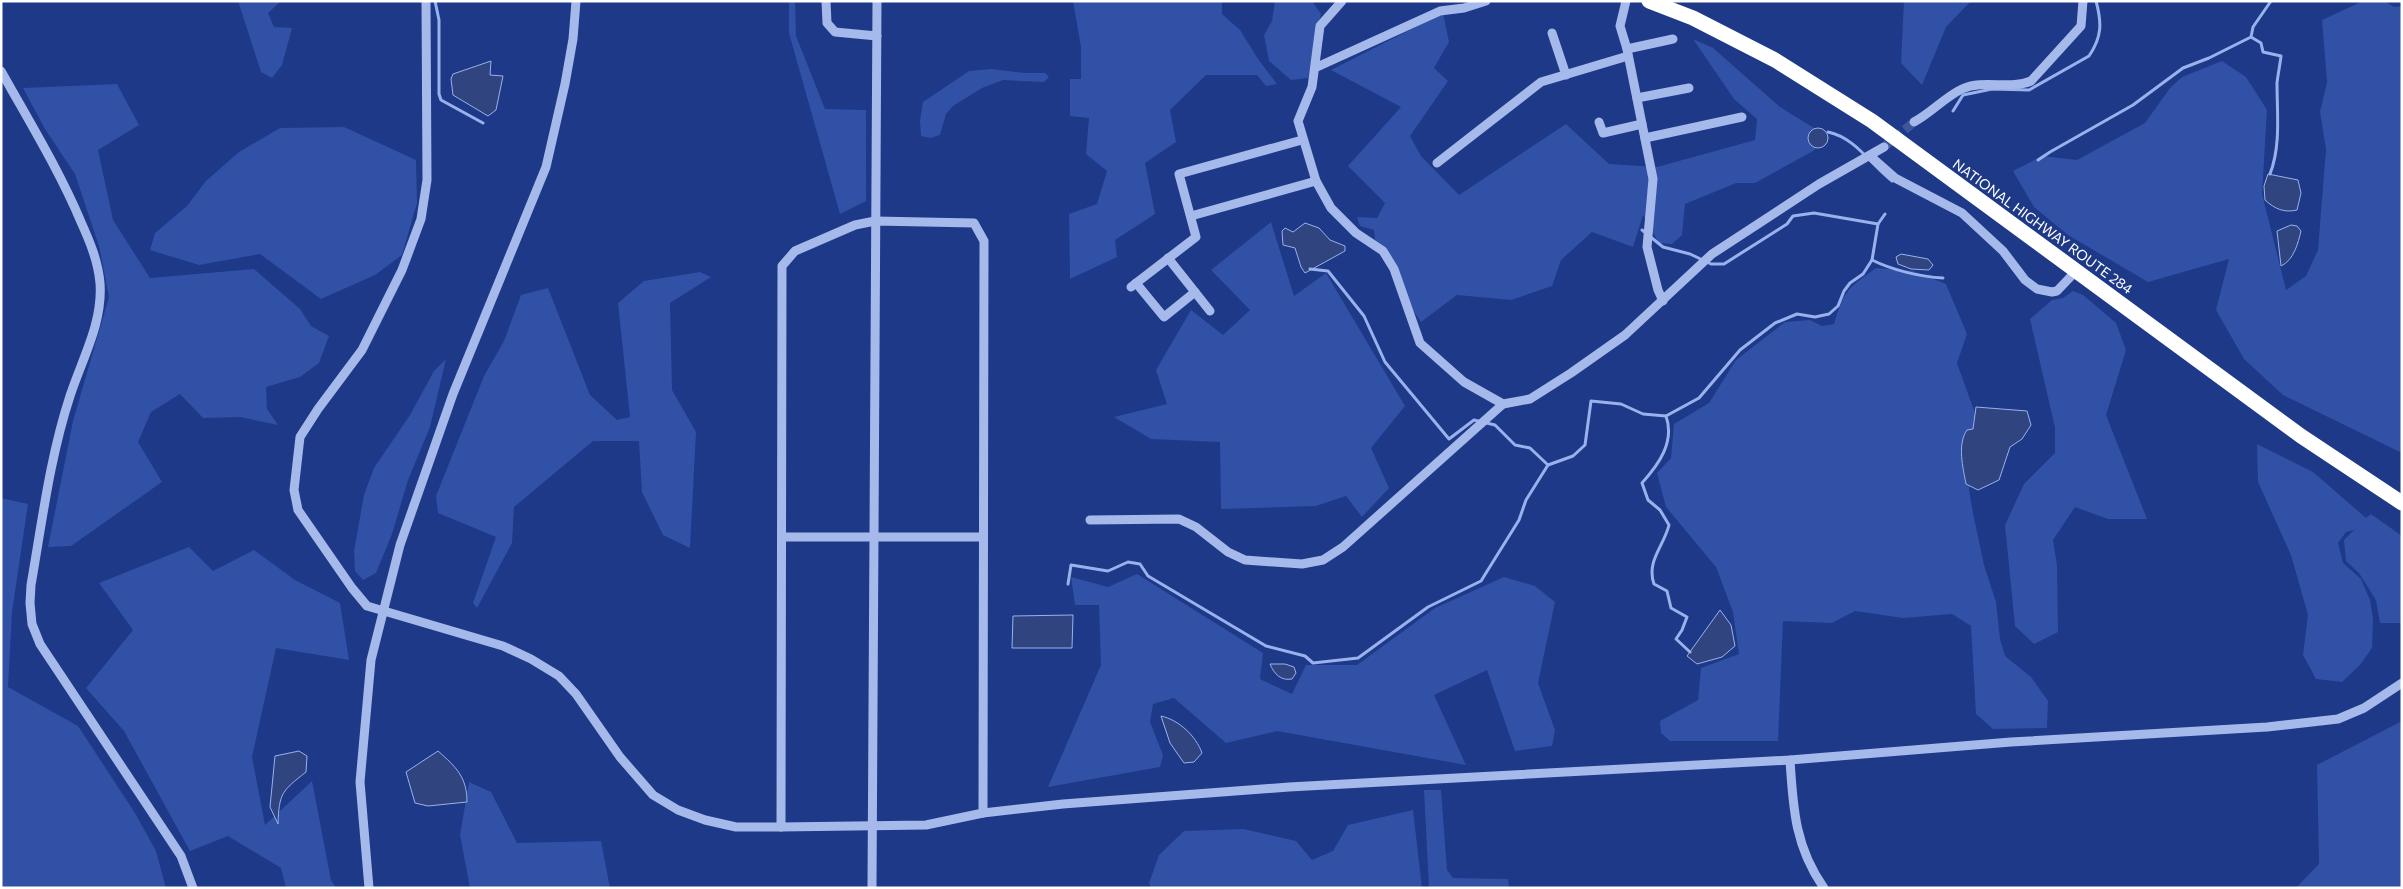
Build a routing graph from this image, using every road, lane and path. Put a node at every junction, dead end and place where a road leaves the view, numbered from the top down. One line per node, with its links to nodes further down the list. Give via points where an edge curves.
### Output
1 (426, 1): 42 (street, via 427,180 422,219 402,270 362,350 300,437 294,490 298,510 352,588 367,606)
2 (576, 1): 42 (street, via 565,84 546,166 453,394 400,544)
3 (826, 1): 11 (street, via 827,23 836,32)
4 (877, 1): 11 (street)
5 (1342, 1): 14 (street, via 1320,26)
6 (1486, 1): 14 (street, via 1440,11)
7 (1626, 1): 13 (street, via 1620,26)
8 (1649, 1): 32 (highway, NATIONAL HIGHWAY ROUTE 284, via 1693,18 1775,60 1872,120)
9 (2084, 1): 21 (street, via 2081,26 2031,81 1962,89)
10 (1552, 34): 16 (street)
11 (877, 36): 30 (street)
12 (1673, 39): 13 (street)
13 (1628, 53): 16 (street); 18 (street)
14 (1317, 67): 24 (street, via 1298,121)
15 (1, 71): 48 (street, via 68,190 96,259 100,284 94,328 57,445 31,585 32,624 52,665 181,856)
16 (1566, 75): 27 (street, via 1541,82)
17 (1689, 88): 18 (street)
18 (1637, 98): 22 (street)
19 (1742, 117): 23 (street)
20 (1599, 122): 22 (street, via 1603,133)
21 (1914, 122)
22 (1642, 124): 23 (street)
23 (1645, 138): 34 (street, via 1653,179 1647,247)
24 (1302, 140): 28 (street); 29 (street, via 1179,174)
25 (1884, 147): 26 (street)
26 (1870, 156): 32 (street, via 1895,178 1962,213 2004,251 2024,280 2037,289 2057,291); 34 (street, via 1818,184 1720,248)
27 (1437, 163)
28 (1316, 181): 29 (street); 36 (street, via 1331,208 1356,233 1383,251 1394,269 1420,343 1464,382)
29 (1191, 216): 31 (street, via 1196,236)
30 (875, 221): 39 (street, via 855,225 795,251 782,266); 40 (street, via 974,223 984,241); 41 (street)
31 (1168, 258): 33 (street); 33 (street, via 1134,285 1164,316)
32 (2076, 271): 37 (highway, NATIONAL HIGHWAY ROUTE 284, via 2301,436)
33 (1195, 292): 35 (street)
34 (1663, 301): 36 (street, via 1626,335 1571,373 1530,399)
35 (1210, 311)
36 (1503, 404): 38 (street, via 1343,547 1323,560 1302,564 1245,560 1179,519)
37 (2402, 503)
38 (1090, 520)
39 (782, 537): 41 (street); 47 (street)
40 (983, 537): 41 (street); 45 (street)
41 (873, 538): 46 (street)
42 (384, 610): 47 (street, via 503,646 559,676 576,694 638,780 653,795 678,810 736,827); 49 (street, via 371,660 360,782)
43 (2402, 683): 44 (street, via 2364,708 2338,719 2317,722)
44 (1790, 760): 45 (street, via 1289,786); 51 (street, via 1793,815 1800,842)
45 (983, 813): 46 (street, via 926,825)
46 (873, 826): 47 (street); 50 (street)
47 (780, 827)
48 (193, 888)
49 (369, 888)
50 (872, 888)
51 (1824, 888)

